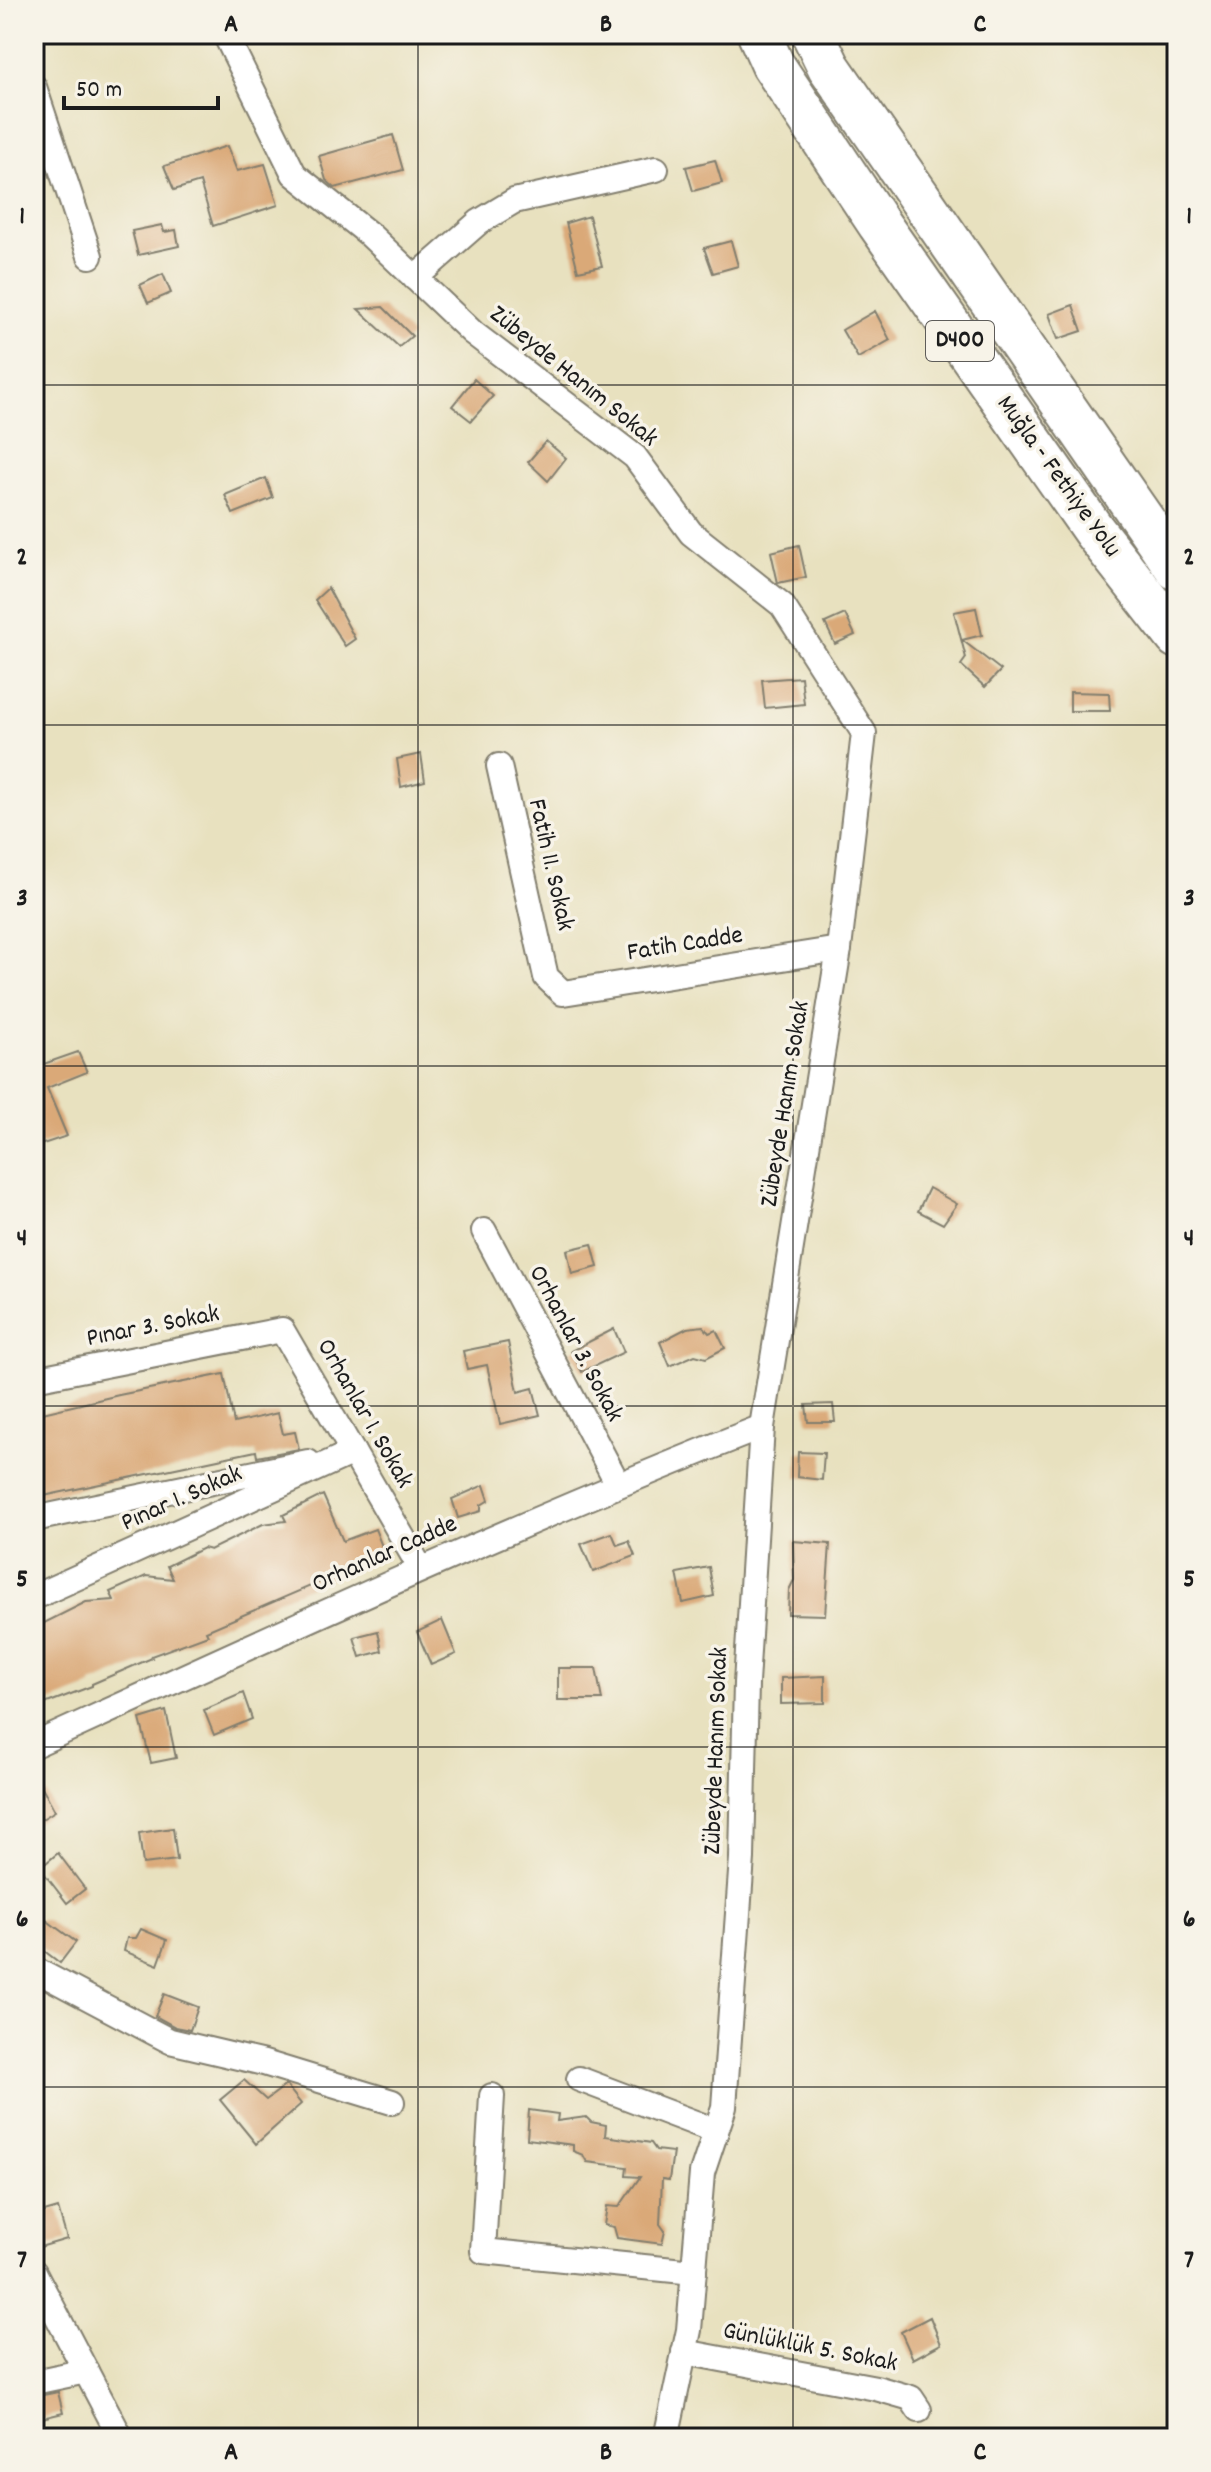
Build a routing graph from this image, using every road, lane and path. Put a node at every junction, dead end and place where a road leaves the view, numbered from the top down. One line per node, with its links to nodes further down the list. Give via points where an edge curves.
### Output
1 (225, 34): 7 (street, Zübeyde Hanım Sokak, via 294,174)
2 (759, 34): 9 (highway, Muğla - Fethiye Yolu / D400, via 773,65 879,224 1094,531)
3 (813, 34): 8 (highway, Muğla - Fethiye Yolu / D400, via 838,80)
4 (34, 87): 6 (street)
5 (656, 169): 7 (street, via 514,201 479,222)
6 (90, 256)
7 (415, 278): 11 (street, Zübeyde Hanım Sokak, via 473,333 635,457 691,533 782,605 864,733)
8 (1177, 569)
9 (1177, 637)
10 (499, 766): 12 (street, Fatih 11. Sokak)
11 (839, 949): 12 (street, Fatih Cadde, via 563,993); 16 (street, Zübeyde Hanım Sokak)
12 (546, 977)
13 (484, 1231): 18 (street, Orhanlar 3. Sokak)
14 (282, 1330): 15 (street, Pınar 3. Sokak); 17 (street, Orhanlar 1. Sokak)
15 (34, 1379)
16 (762, 1427): 18 (street, Orhanlar Cadde); 27 (street, Zübeyde Hanım Sokak, via 746,1683 742,1858 724,2107)
17 (353, 1452): 19 (street); 20 (street, Orhanlar 1. Sokak); 21 (street, Pınar 1. Sokak)
18 (618, 1484): 20 (street, Orhanlar Cadde)
19 (34, 1519)
20 (421, 1569): 22 (street, Orhanlar Cadde)
21 (34, 1597)
22 (34, 1745)
23 (34, 1969): 26 (street, via 170,2041)
24 (579, 2079): 27 (street)
25 (492, 2096): 29 (street, via 483,2251)
26 (392, 2102)
27 (716, 2131): 29 (street, Zübeyde Hanım Sokak, via 702,2173)
28 (34, 2272): 31 (street)
29 (694, 2272): 30 (street, Zübeyde Hanım Sokak)
30 (684, 2352): 33 (street, Günlüklük 5. Sokak, via 876,2388 911,2398); 35 (street, Zübeyde Hanım Sokak)
31 (86, 2371): 32 (street); 34 (street)
32 (34, 2382)
33 (919, 2410)
34 (121, 2438)
35 (666, 2438)

